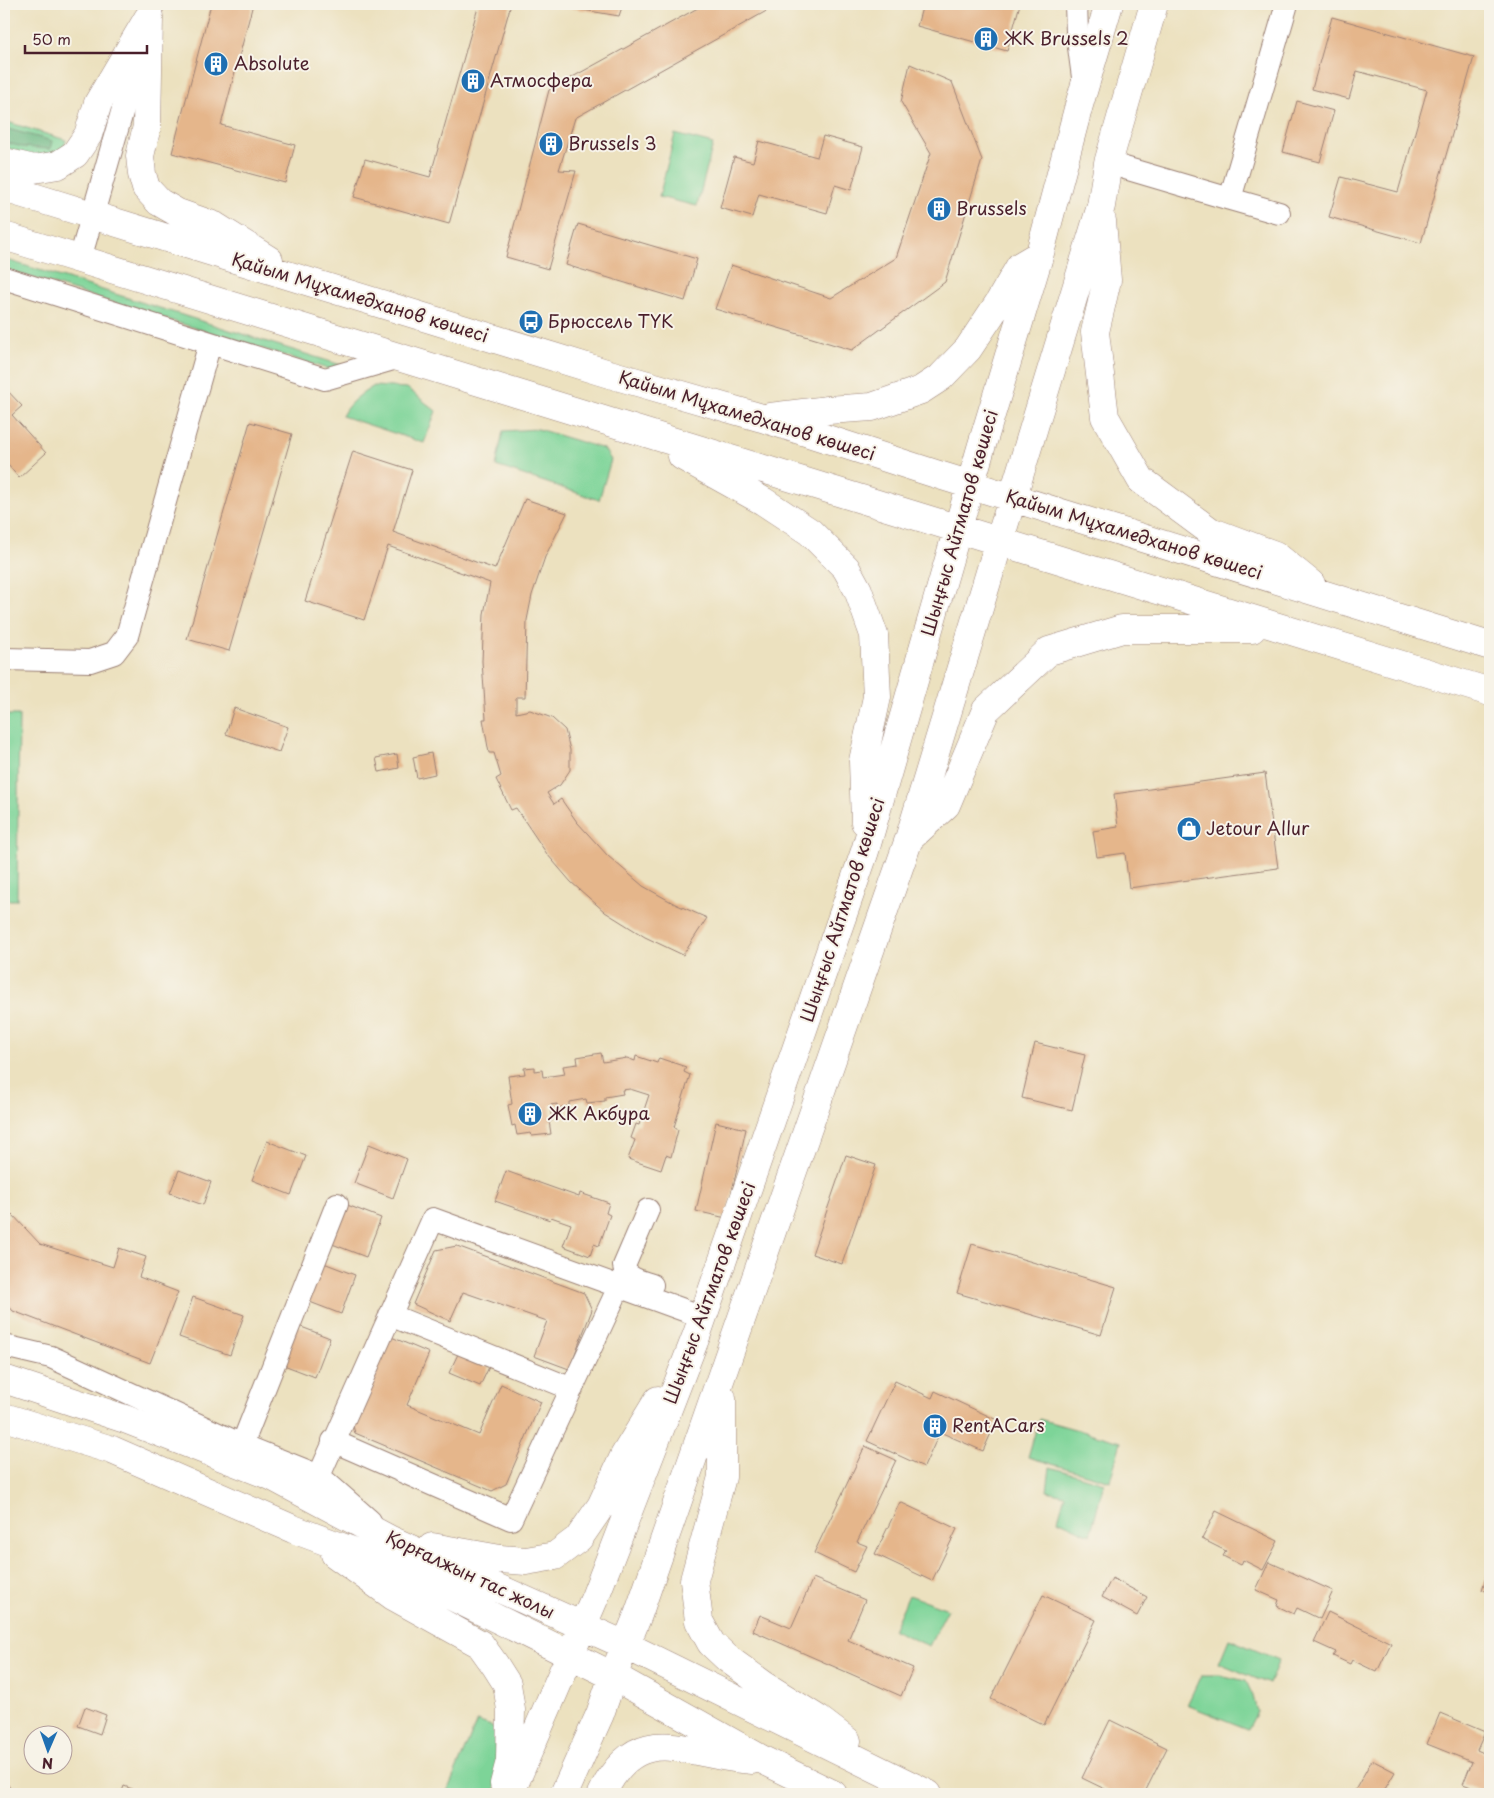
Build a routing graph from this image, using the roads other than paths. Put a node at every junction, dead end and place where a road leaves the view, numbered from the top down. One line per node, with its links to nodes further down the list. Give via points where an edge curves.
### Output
1 (1076, 4): 6 (street)
2 (1109, 4): 6 (main road, Шыңғыс Айтматов көшесі)
3 (1154, 4): 8 (main road)
4 (1287, 4): 10 (street)
5 (151, 10): 7 (main road, via 98,102 88,135 74,154 58,165 34,169); 13 (street); 18 (main road, via 147,126 140,156 146,188 159,202 178,213 215,226)
6 (1084, 89): 15 (main road, Шыңғыс Айтматов көшесі)
7 (4, 162)
8 (1108, 163): 10 (street); 11 (main road)
9 (4, 188): 13 (main road, Қайым Мұхамедханов көшесі)
10 (1230, 199): 12 (street)
11 (1101, 206): 24 (main road); 27 (main road, via 1107,280 1095,332 1105,417 1140,480 1210,531 1275,555)
12 (1279, 213)
13 (93, 215): 16 (street); 18 (main road, Қайым Мұхамедханов көшесі)
14 (4, 236): 16 (main road)
15 (1040, 253): 21 (main road, via 1020,266 968,349 941,377 920,390 872,407); 23 (main road, Шыңғыс Айтматов көшесі)
16 (80, 259): 20 (main road)
17 (4, 278): 19 (street)
18 (298, 278): 21 (main road, Қайым Мұхамедханов көшесі)
19 (210, 343): 20 (street, via 325,379); 30 (street, via 127,636 114,653 90,661)
20 (400, 357): 22 (main road)
21 (762, 418): 23 (main road, Қайым Мұхамедханов көшесі)
22 (635, 429): 25 (main road); 33 (main road, via 810,532 846,568 858,590 874,635 877,697 863,761)
23 (970, 485): 24 (main road, Қайым Мұхамедханов көшесі); 25 (main road, Шыңғыс Айтматов көшесі)
24 (1012, 498): 26 (main road); 27 (main road, Қайым Мұхамедханов көшесі)
25 (958, 529): 26 (main road); 33 (main road, Шыңғыс Айтматов көшесі)
26 (1000, 542): 28 (main road); 32 (main road)
27 (1322, 593): 29 (main road, Қайым Мұхамедханов көшесі)
28 (1289, 630): 31 (main road); 32 (main road, via 1122,629 1049,651 986,710 946,805)
29 (1490, 646)
30 (4, 659)
31 (1490, 692)
32 (909, 839): 40 (main road)
33 (865, 851): 38 (main road, Шыңғыс Айтматов көшесі)
34 (337, 1204): 45 (street)
35 (648, 1210): 38 (street, via 624,1266 626,1274)
36 (620, 1287): 37 (street, via 433,1219); 38 (street); 42 (street)
37 (390, 1314): 42 (street); 44 (street)
38 (703, 1318): 48 (main road, via 624,1456 601,1506 579,1538 555,1556 526,1561 500,1559); 49 (main road, Шыңғыс Айтматов көшесі)
39 (4, 1346): 45 (street, via 50,1357)
40 (722, 1378): 50 (main road); 54 (main road, via 722,1477 694,1580 699,1621 712,1643 728,1659 818,1719)
41 (4, 1379): 48 (main road, Қорғалжын тас жолы, via 125,1419 272,1476)
42 (572, 1389): 44 (street, via 511,1519)
43 (4, 1416): 47 (main road, Қорғалжын тас жолы, via 112,1450)
44 (334, 1442): 46 (street)
45 (242, 1444): 46 (street)
46 (318, 1476): 48 (street)
47 (293, 1529): 51 (main road, Қорғалжын тас жолы, via 382,1562); 55 (main road, via 332,1552 393,1596 480,1644 507,1684 511,1710 510,1761)
48 (391, 1540): 49 (main road, Қорғалжын тас жолы)
49 (581, 1626): 50 (main road, Қорғалжын тас жолы); 51 (main road, Шыңғыс Айтматов көшесі)
50 (625, 1645): 52 (main road); 54 (main road, Қорғалжын тас жолы)
51 (570, 1655): 52 (main road, Қорғалжын тас жолы); 56 (main road, Шыңғыс Айтматов көшесі)
52 (613, 1676): 53 (main road, Қорғалжын тас жолы); 57 (main road, via 600,1714)
53 (763, 1760): 58 (main road, via 734,1759 669,1746 646,1748 624,1761 610,1776); 59 (main road, Қорғалжын тас жолы)
54 (887, 1774): 60 (main road, Қорғалжын тас жолы)
55 (502, 1794)
56 (510, 1794)
57 (564, 1794)
58 (602, 1794)
59 (833, 1794)
60 (928, 1794)

